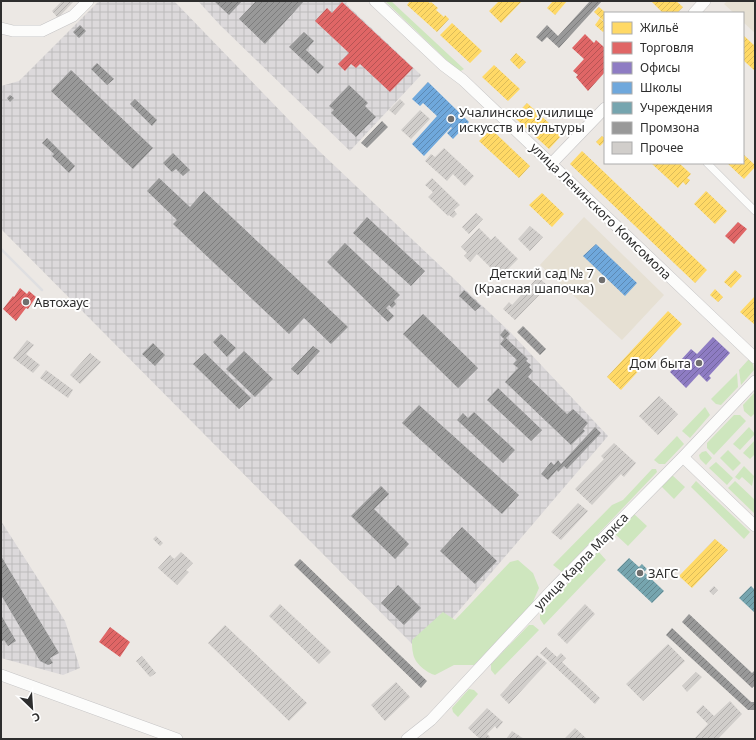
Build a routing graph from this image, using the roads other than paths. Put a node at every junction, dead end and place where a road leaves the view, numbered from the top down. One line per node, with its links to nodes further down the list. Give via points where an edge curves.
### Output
1 (88, 1): 3 (main road, via 73,16 42,31 12,31)
2 (375, 1): 5 (main road, улица Ленинского Комсомола)
3 (1, 28)
4 (604, 109): 5 (main road)
5 (551, 164): 8 (main road, улица Ленинского Комсомола)
6 (708, 164): 7 (street)
7 (755, 211)
8 (755, 358)
9 (755, 381): 10 (main road, улица Карла Маркса)
10 (683, 457): 11 (main road); 14 (main road, улица Карла Маркса, via 553,589 431,720)
11 (755, 526)
12 (1, 675): 13 (main road)
13 (177, 739)
14 (407, 739)

